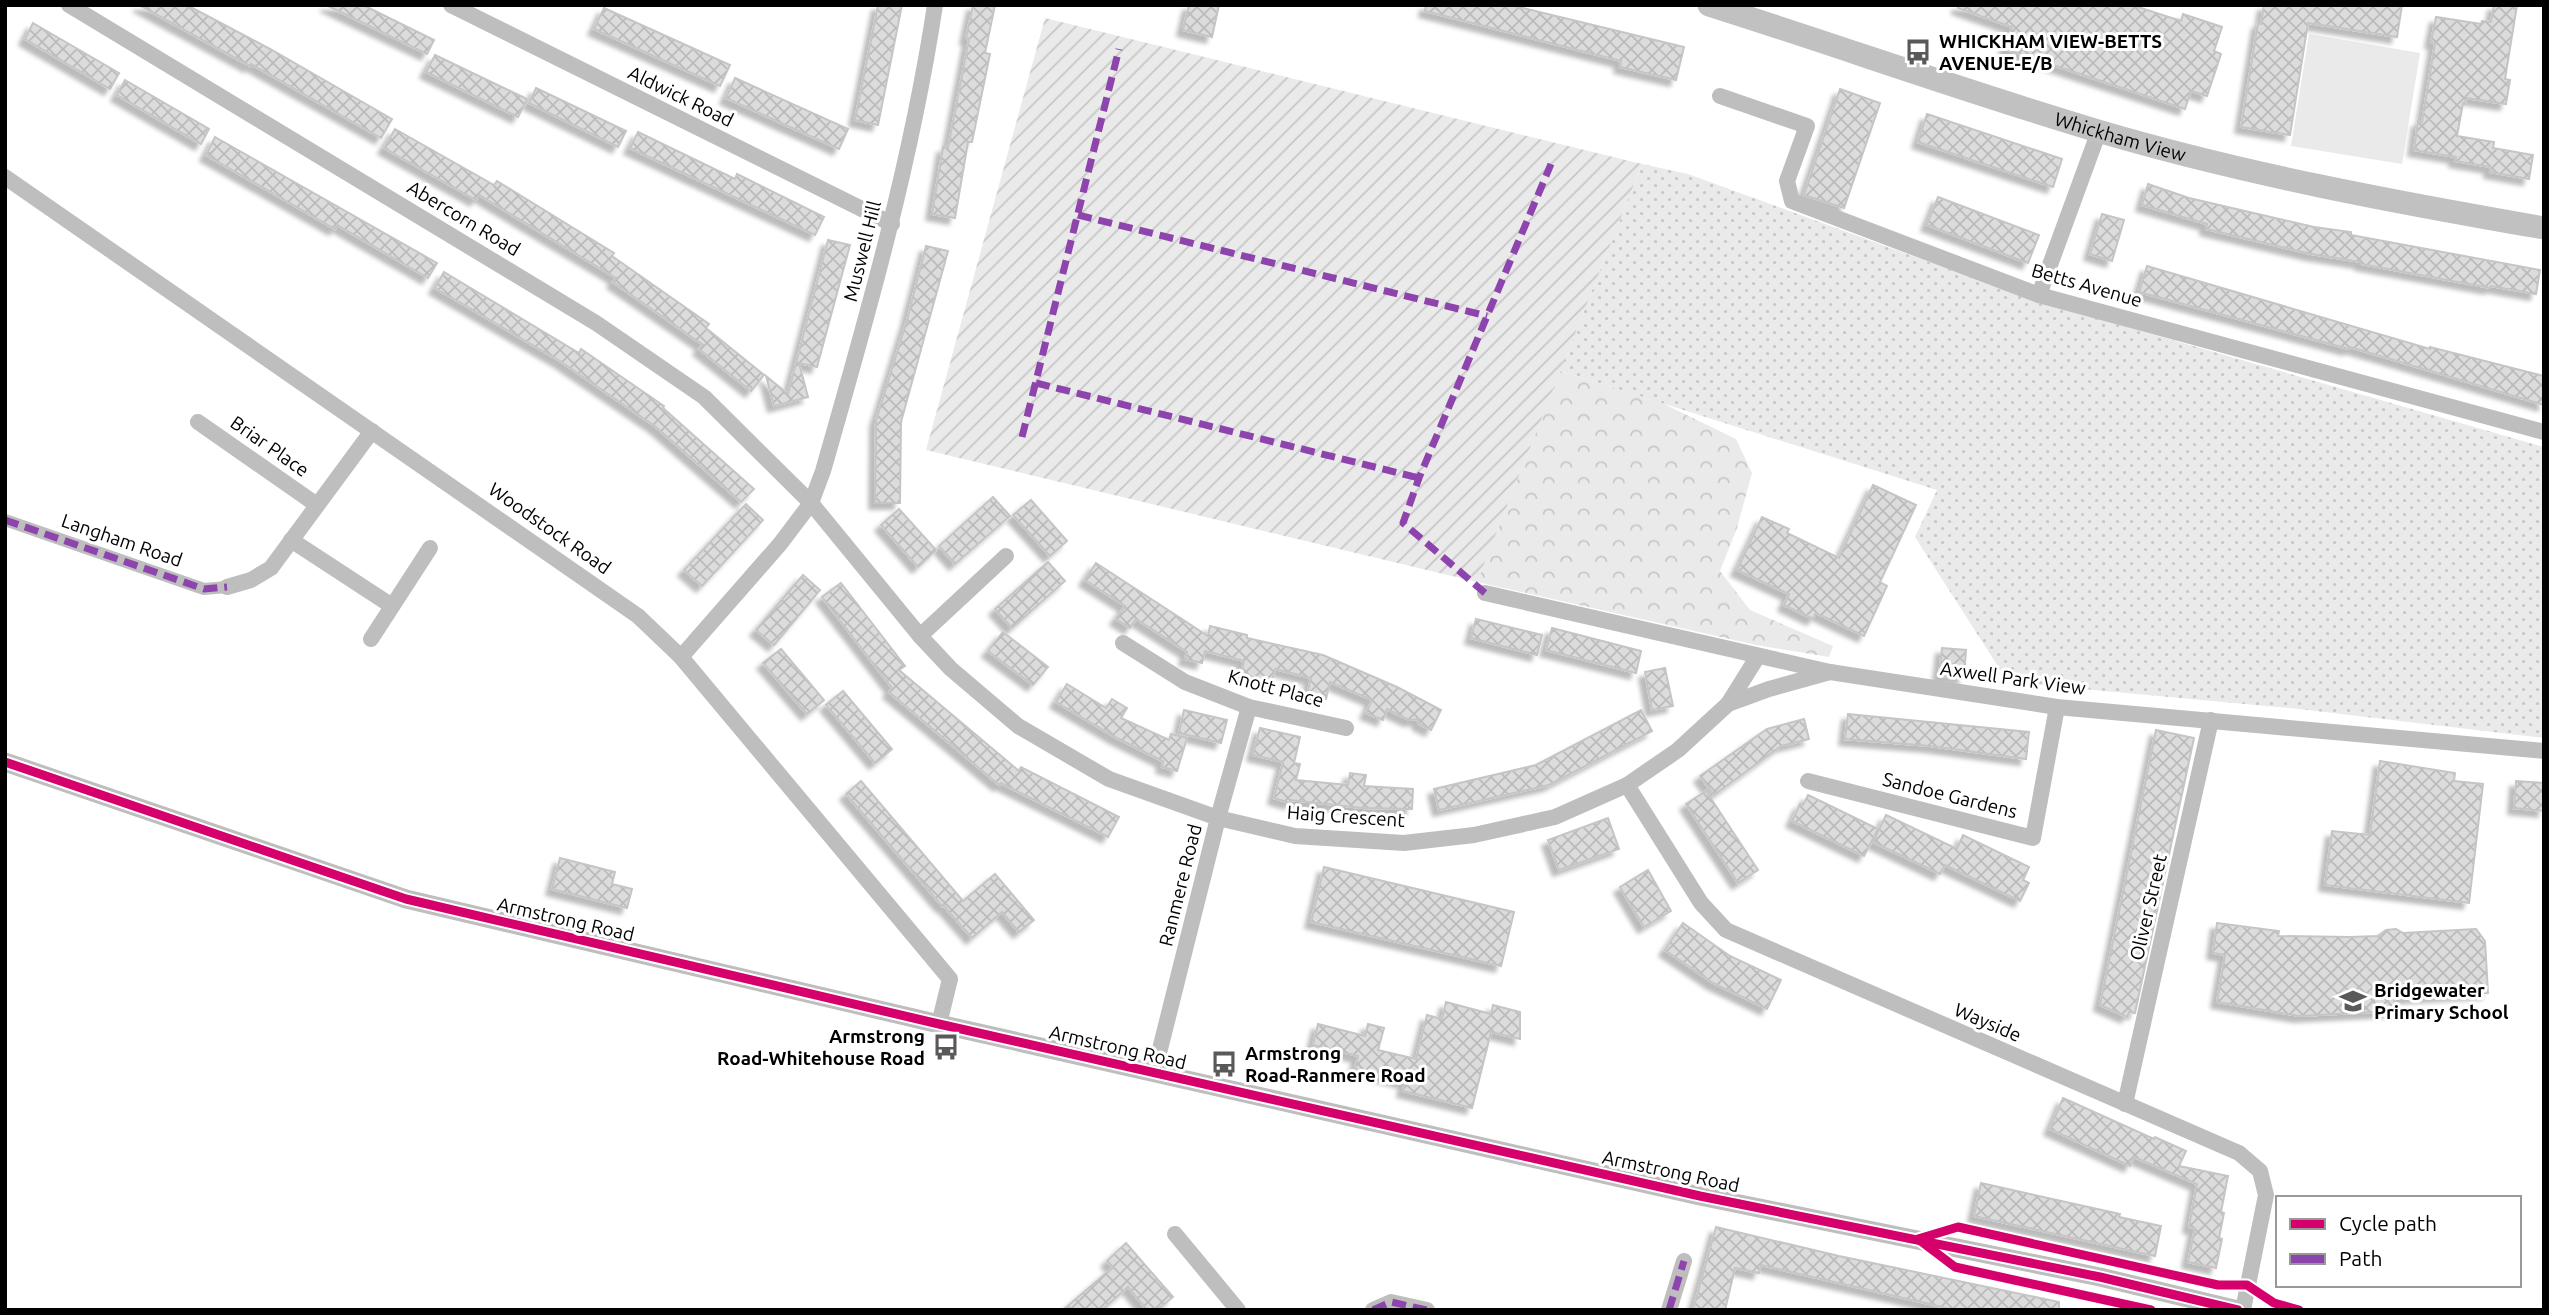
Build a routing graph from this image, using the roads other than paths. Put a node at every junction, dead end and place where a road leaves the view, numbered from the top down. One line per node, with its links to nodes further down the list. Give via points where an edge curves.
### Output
1 (69, 5): 14 (street, Abercorn Road, via 596,323 704,397)
2 (451, 5): 8 (street, Aldwick Road)
3 (935, 5): 8 (street, Muswell Hill)
4 (1709, 5): 6 (main road, Whickham View)
5 (1720, 96): 10 (street, Betts Avenue, via 1807,125 1787,181 1792,201)
6 (2099, 131): 9 (main road, Whickham View, via 2249,171); 10 (street)
7 (5, 177): 12 (street, Woodstock Road)
8 (892, 224): 14 (street, Muswell Hill)
9 (2544, 228)
10 (2039, 295): 13 (street, Betts Avenue)
11 (198, 422): 15 (street, Briar Place)
12 (372, 431): 15 (street); 27 (street, Woodstock Road, via 638,616)
13 (2544, 432)
14 (811, 503): 23 (street, Haig Crescent); 27 (street, Muswell Hill)
15 (317, 505): 17 (street)
16 (5, 520): 20 (street, Langham Road, via 204,589)
17 (292, 540): 20 (street, via 271,568); 22 (street)
18 (430, 548): 22 (street)
19 (1006, 556): 23 (street)
20 (227, 587)
21 (1485, 593): 26 (street, Axwell Park View)
22 (393, 606): 24 (street)
23 (920, 636): 38 (street, Haig Crescent, via 1018,726 1109,779)
24 (371, 639)
25 (1123, 643): 30 (street, Knott Place, via 1185,682)
26 (1758, 656): 28 (street, Axwell Park View); 29 (street)
27 (681, 657): 39 (street, Woodstock Road, via 950,979)
28 (1830, 672): 29 (street, Haig Crescent); 31 (street, Axwell Park View)
29 (1728, 704): 37 (street, Haig Crescent, via 1678,750)
30 (1250, 707): 33 (street, Knott Place); 38 (street, Ranmere Road)
31 (2057, 707): 32 (street, Axwell Park View); 36 (street, Sandoe Gardens, via 2033,838)
32 (2211, 720): 34 (street, Axwell Park View); 41 (street, Oliver Street)
33 (1346, 728)
34 (2544, 751)
35 (5, 762): 39 (street, Armstrong Road, via 406,899)
36 (1808, 781)
37 (1627, 785): 38 (street, Haig Crescent, via 1555,817 1474,835 1404,843 1295,836); 41 (street, Wayside, via 1701,903 1726,930)
38 (1218, 818): 40 (street, Ranmere Road)
39 (939, 1024): 40 (street, Armstrong Road)
40 (1154, 1073): 48 (street, Armstrong Road, via 1700,1196 2100,1276)
41 (2126, 1104): 48 (street, Wayside, via 2239,1153 2260,1171 2266,1195)
42 (1175, 1234): 44 (street)
43 (1684, 1261): 47 (street)
44 (1238, 1310)
45 (1373, 1310): 46 (street, via 1391,1302)
46 (1427, 1310)
47 (1669, 1310)
48 (2240, 1310)

